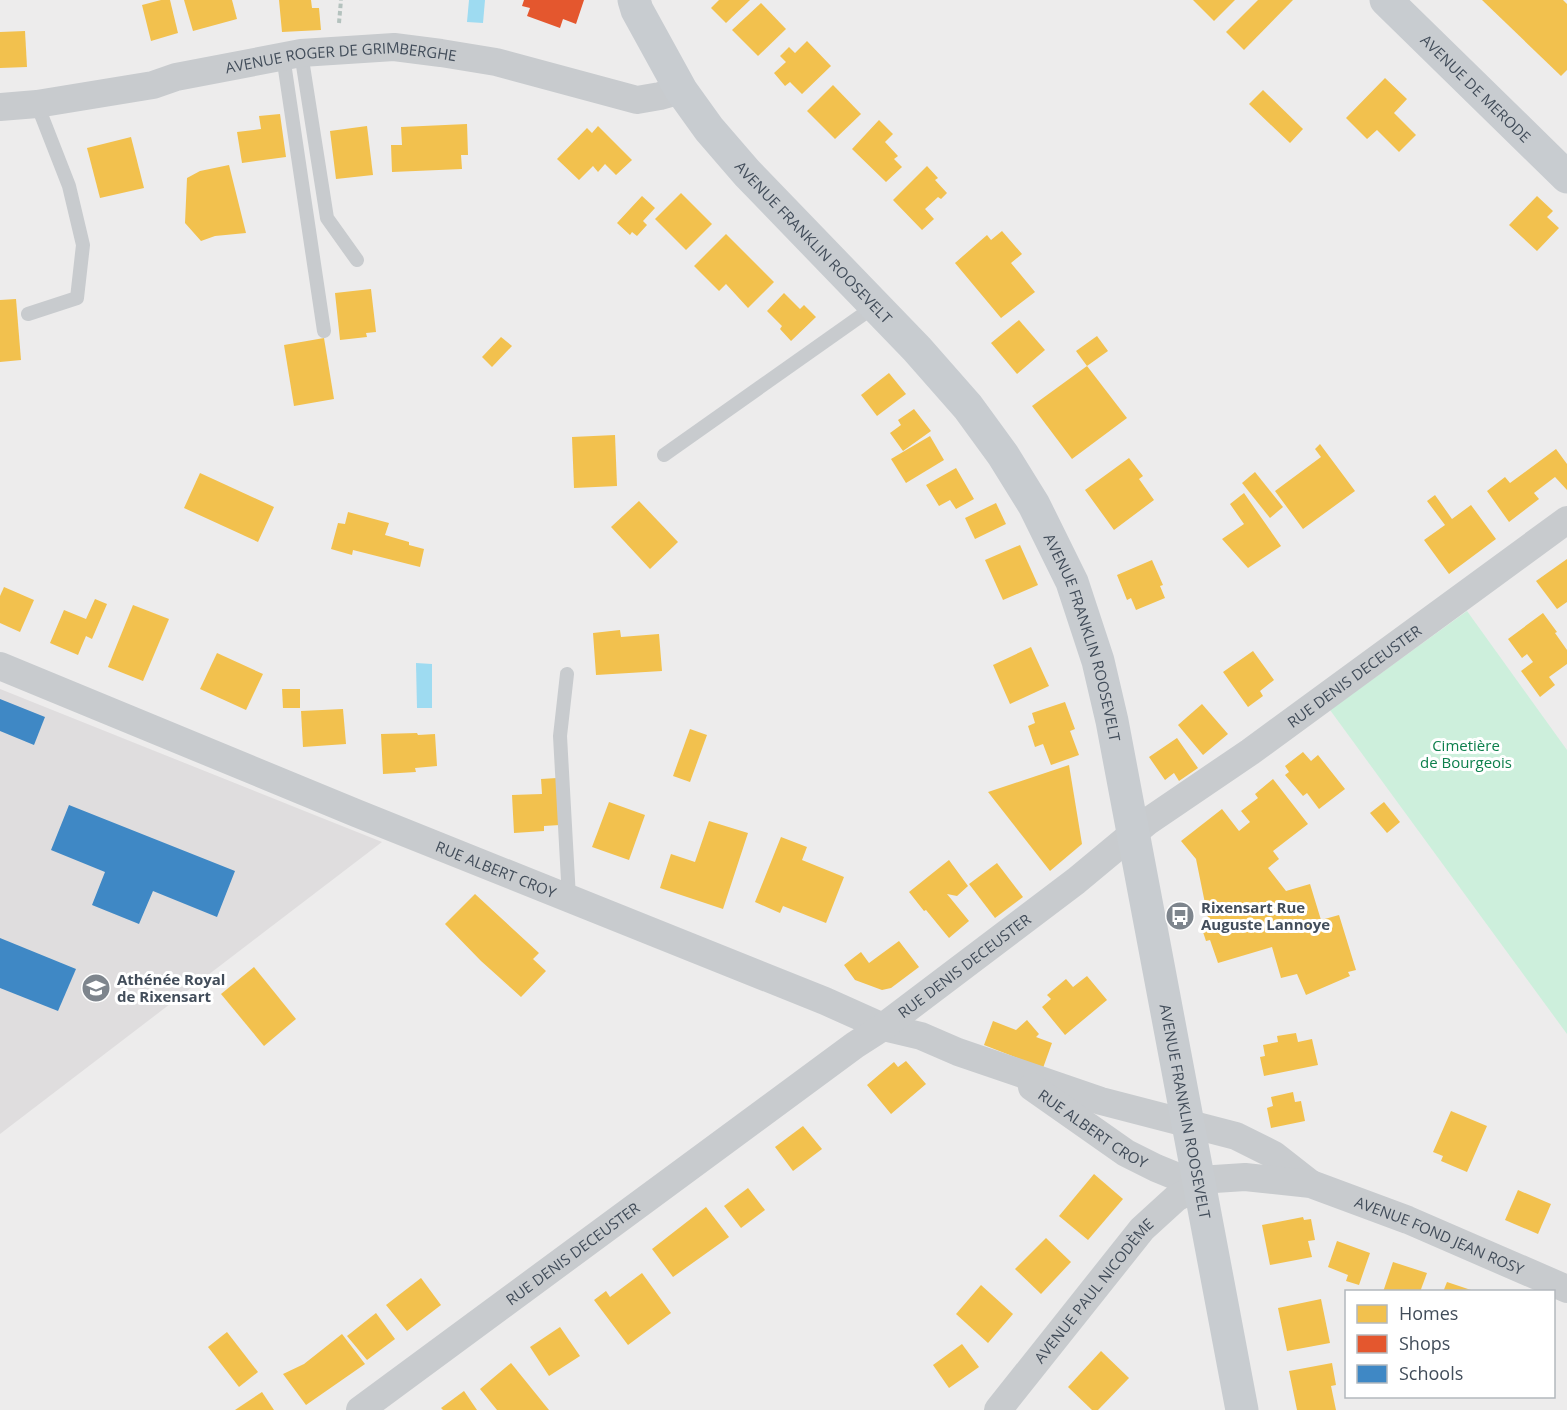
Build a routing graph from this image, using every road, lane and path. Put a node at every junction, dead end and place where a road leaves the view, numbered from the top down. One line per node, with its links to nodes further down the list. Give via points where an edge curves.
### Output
1 (634, 0): 4 (main road, AVENUE FRANKLIN ROOSEVELT)
2 (1386, 0): 7 (main road, AVENUE DE MERODE)
3 (292, 55): 4 (street, AVENUE ROGER DE GRIMBERGHE, via 394,47 496,62 637,100); 5 (street, AVENUE ROGER DE GRIMBERGHE, via 153,85); 8 (lane, via 327,218); 11 (lane)
4 (681, 90): 9 (main road, AVENUE FRANKLIN ROOSEVELT, via 747,173)
5 (38, 104): 6 (street, AVENUE ROGER DE GRIMBERGHE); 10 (lane, via 69,186 83,245 76,298)
6 (0, 106)
7 (1567, 177)
8 (357, 260)
9 (875, 306): 12 (lane); 16 (main road, AVENUE FRANKLIN ROOSEVELT, via 968,407 1003,455 1072,582 1098,661)
10 (28, 314)
11 (324, 331)
12 (664, 455)
13 (1567, 520): 16 (street, RUE DENIS DECEUSTER)
14 (0, 666): 17 (street, RUE ALBERT CROY)
15 (567, 674): 17 (lane, via 560,736)
16 (1134, 834): 18 (street, RUE DENIS DECEUSTER); 20 (main road, AVENUE FRANKLIN ROOSEVELT)
17 (569, 898): 18 (street, RUE ALBERT CROY)
18 (884, 1027): 19 (street, RUE ALBERT CROY, via 921,1036); 24 (street, RUE DENIS DECEUSTER)
19 (993, 1063): 20 (street, RUE ALBERT CROY, via 1101,1101); 21 (street, RUE ALBERT CROY, via 1043,1093 1126,1153 1178,1177)
20 (1187, 1122): 21 (main road, AVENUE FRANKLIN ROOSEVELT); 22 (street, AVENUE FOND JEAN ROSY, via 1236,1136 1274,1155)
21 (1199, 1180): 22 (street, AVENUE FOND JEAN ROSY, via 1245,1177); 25 (street, AVENUE PAUL NICODÈME, via 1142,1229); 26 (main road, AVENUE FRANKLIN ROOSEVELT)
22 (1311, 1184): 23 (street, AVENUE FOND JEAN ROSY, via 1408,1220)
23 (1567, 1289)
24 (360, 1410)
25 (998, 1410)
26 (1242, 1410)

